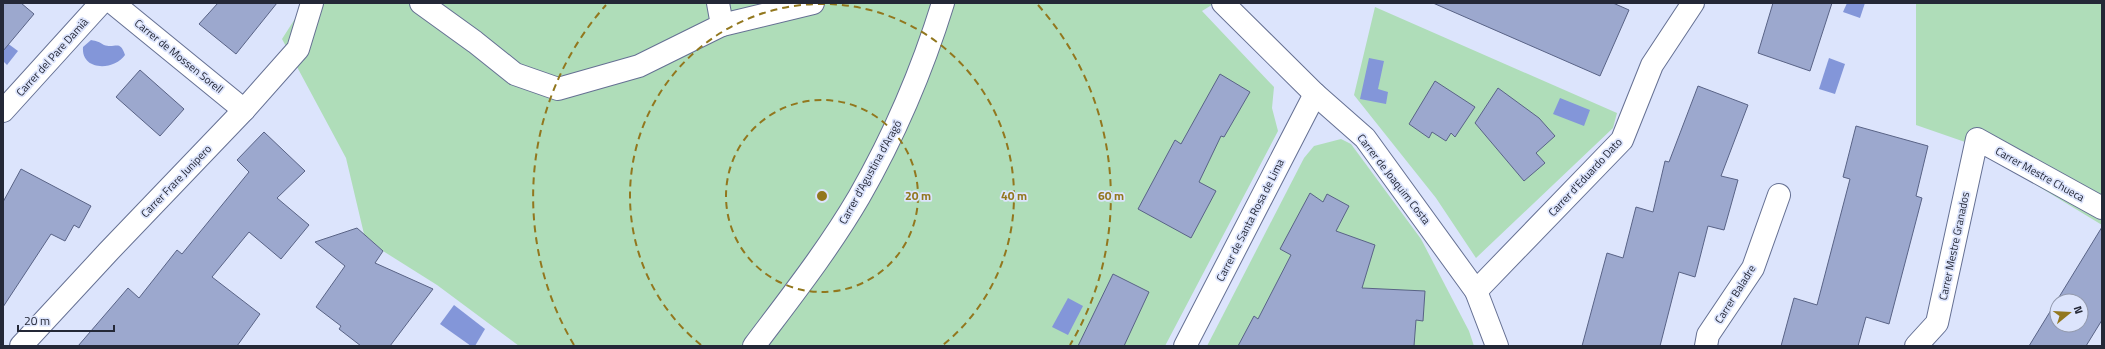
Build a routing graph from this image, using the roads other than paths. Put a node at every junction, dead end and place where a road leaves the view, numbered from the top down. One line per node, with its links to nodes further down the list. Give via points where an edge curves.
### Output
1 (101, 3): 13 (street, Carrer del Pare Damià)
2 (114, 3): 12 (street, Carrer de Mossen Sorell)
3 (312, 3): 12 (street, Carrer Frare Junipero, via 298,49)
4 (421, 3): 10 (street, via 515,74 558,89 639,66)
5 (718, 3): 10 (street)
6 (813, 3): 10 (street)
7 (943, 3): 19 (street, Carrer d'Agustina d'Aragó, via 930,47 905,108 859,197 817,262)
8 (1223, 3): 11 (street, Carrer de Joaquim Costa)
9 (1693, 3): 17 (street, Carrer d'Eduardo Dato, via 1652,65 1622,140)
10 (722, 25)
11 (1315, 94): 17 (street, Carrer de Joaquim Costa, via 1365,138); 20 (street, Carrer de Santa Rosa de Lima)
12 (244, 110): 18 (street, Carrer Frare Junipero)
13 (3, 111)
14 (1977, 139): 16 (street, Carrer Mestre Chueca); 23 (street, Carrer Mestre Granados, via 1937,323)
15 (1779, 195): 22 (street, Carrer Baladre, via 1752,268 1708,335)
16 (2102, 208)
17 (1476, 291): 21 (street, Carrer de Joaquim Costa)
18 (21, 346)
19 (754, 346)
20 (1185, 346)
21 (1497, 346)
22 (1706, 346)
23 (1916, 346)

